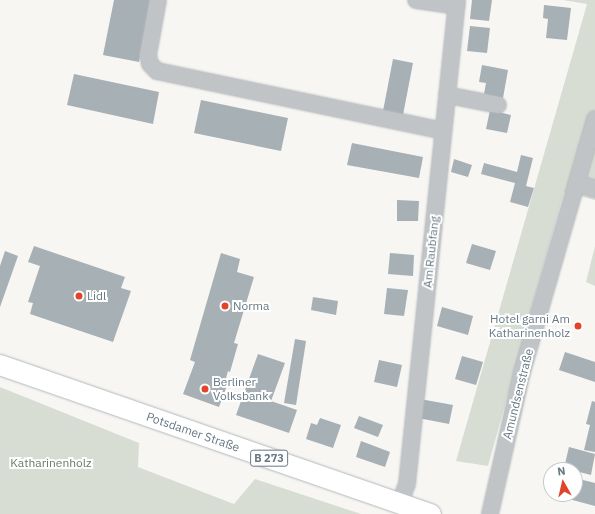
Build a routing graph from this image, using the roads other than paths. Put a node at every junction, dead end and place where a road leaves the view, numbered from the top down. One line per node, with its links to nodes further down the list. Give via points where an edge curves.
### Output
1 (158, 0): 7 (street, via 148,55 150,64 157,71)
2 (416, 0): 3 (street)
3 (457, 3): 4 (street, Am Raubfang)
4 (447, 95): 5 (street); 7 (street, Am Raubfang)
5 (498, 105)
6 (595, 120): 8 (street, Amundsenstraße)
7 (443, 131): 11 (street, Am Raubfang, via 406,484)
8 (577, 183): 9 (street); 13 (street, Amundsenstraße, via 522,372)
9 (595, 189)
10 (0, 365): 11 (main road, Potsdamer Straße / B 273)
11 (400, 503): 12 (main road, Potsdamer Straße / B 273)
12 (431, 514)
13 (490, 514)

